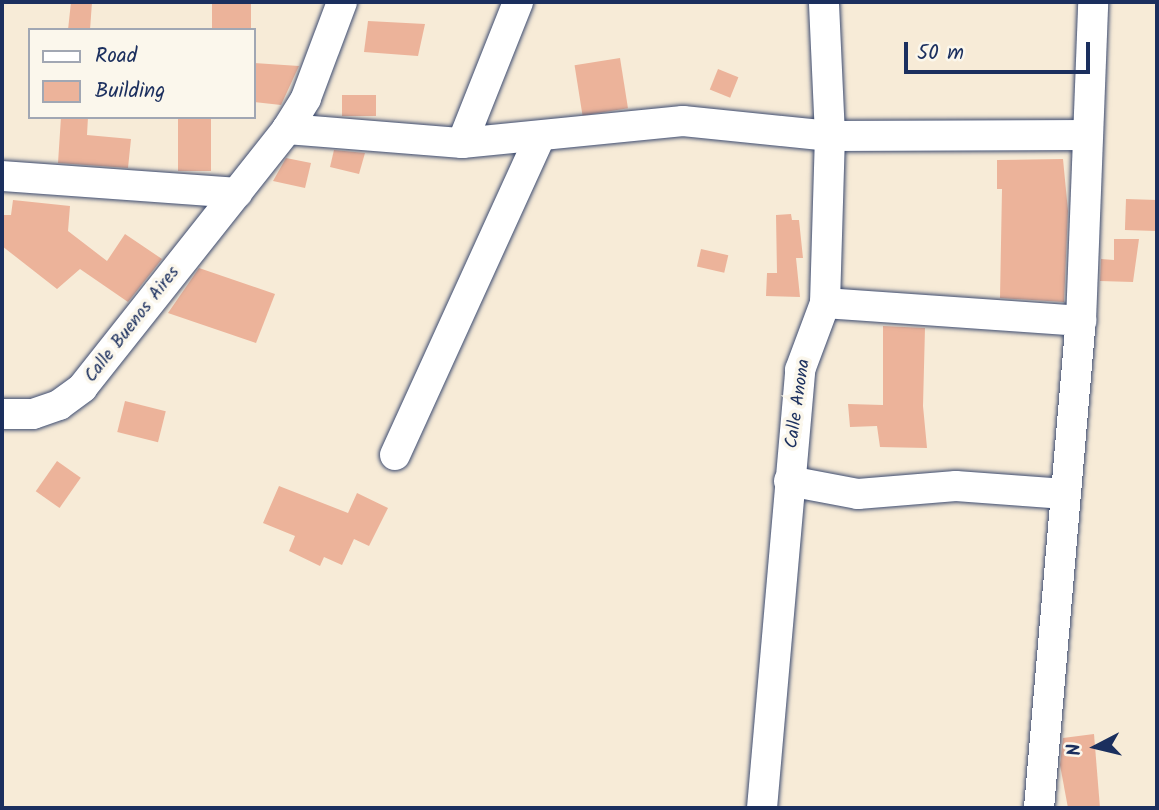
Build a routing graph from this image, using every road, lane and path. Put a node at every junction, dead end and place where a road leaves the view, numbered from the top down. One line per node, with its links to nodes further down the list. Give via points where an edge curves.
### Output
1 (342, 2): 5 (street, Calle Buenos Aires, via 306,98)
2 (518, 2): 9 (street)
3 (824, 2): 7 (street, Calle Anona)
4 (1093, 2): 6 (street)
5 (288, 129): 9 (street); 11 (street, Calle Buenos Aires)
6 (1088, 135): 7 (street); 13 (street)
7 (830, 136): 8 (street, via 683,121); 12 (street, Calle Anona)
8 (540, 137): 9 (street); 15 (street)
9 (462, 143)
10 (2, 176): 11 (street)
11 (237, 193): 14 (street, Calle Buenos Aires, via 82,388 59,405 33,414)
12 (825, 303): 13 (street); 16 (street, Calle Anona, via 800,370)
13 (1081, 321): 17 (street)
14 (2, 414)
15 (395, 456)
16 (789, 481): 17 (street, via 858,494 956,486); 18 (street, Calle Anona)
17 (1065, 494): 19 (street)
18 (762, 808)
19 (1039, 808)

